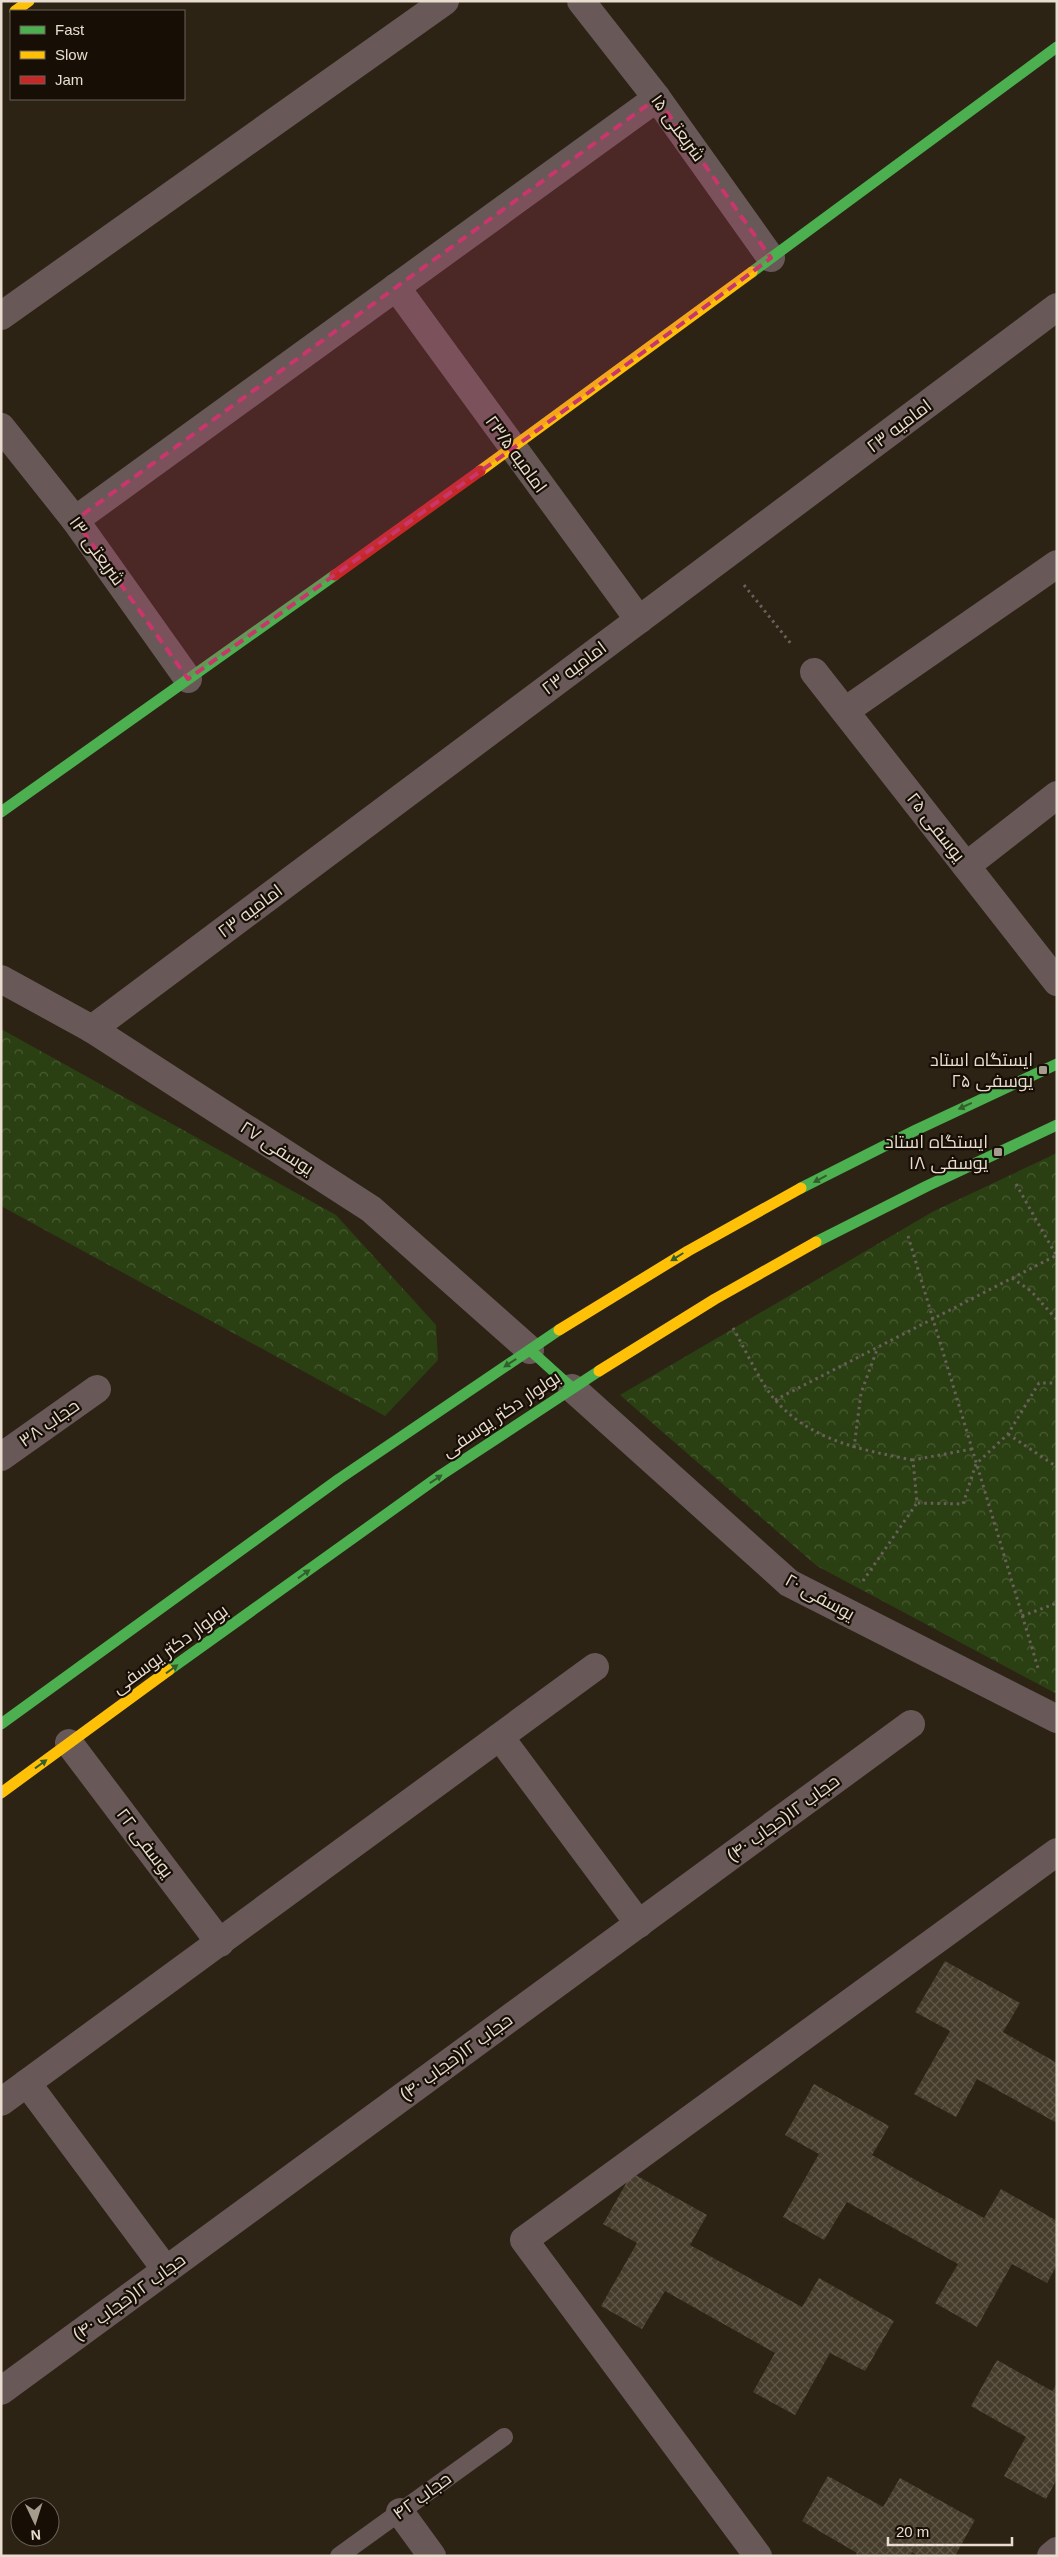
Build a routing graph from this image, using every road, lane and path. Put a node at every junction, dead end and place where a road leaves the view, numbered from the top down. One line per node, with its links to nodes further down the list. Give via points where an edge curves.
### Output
1 (29, 1): 4 (street)
2 (445, 1): 10 (street)
3 (581, 1): 6 (street, شریعتی ۱۵)
4 (17, 10)
5 (1057, 48): 7 (street)
6 (657, 98): 7 (street, شریعتی ۱۵); 8 (street)
7 (771, 258): 12 (street)
8 (396, 287): 12 (street, امامیه ۲۳/۵); 13 (street)
9 (1057, 307): 14 (street, امامیه ۲۳)
10 (1, 316)
11 (1, 427): 13 (street, شریعتی ۱۳)
12 (512, 449): 16 (street, امامیه ۲۳/۵); 18 (street)
13 (75, 520): 18 (street, شریعتی ۱۳)
14 (722, 558): 16 (street, امامیه ۲۳); 17 (path)
15 (1057, 564): 19 (street)
16 (639, 620): 25 (street, امامیه ۲۳)
17 (814, 672): 19 (street, یوسفی ۲۵)
18 (188, 679): 21 (street)
19 (844, 712): 22 (street, یوسفی ۲۵)
20 (1057, 795): 22 (street)
21 (1, 812)
22 (966, 866): 24 (street, یوسفی ۲۵)
23 (1, 979): 25 (street, یوسفی ۲۷)
24 (1057, 982)
25 (92, 1029): 36 (street, یوسفی ۲۷, via 371,1209)
26 (1057, 1064): 36 (street, بولوار دکتر یوسفی, one-way to 36, via 893,1140 705,1241)
27 (1057, 1125): 28 (street, بولوار دکتر یوسفی)
28 (998, 1152): 29 (street, بولوار دکتر یوسفی); 30 (path)
29 (897, 1201): 32 (street, بولوار دکتر یوسفی); 33 (path)
30 (1057, 1255): 31 (path)
31 (1012, 1278): 33 (path); 34 (path, via 1031,1291)
32 (716, 1298): 38 (street, بولوار دکتر یوسفی); 40 (path)
33 (932, 1318): 35 (path); 43 (path)
34 (1057, 1320)
35 (878, 1346): 40 (path); 42 (path, via 861,1393)
36 (530, 1350): 38 (street); 54 (street, بولوار دکتر یوسفی, one-way to 54, via 399,1436)
37 (1057, 1382): 41 (path, via 1039,1383)
38 (572, 1388): 50 (street, یوسفی ۲۰, via 789,1583); 57 (street, بولوار دکتر یوسفی, one-way to 38, via 431,1482)
39 (97, 1389): 44 (street, حجاب ۳۸)
40 (775, 1400): 42 (path, via 812,1431)
41 (1008, 1434): 46 (path); 47 (path)
42 (854, 1448): 45 (path)
43 (972, 1449): 45 (path); 46 (path)
44 (1, 1457)
45 (913, 1460): 48 (path)
46 (976, 1464): 48 (path, via 963,1504); 51 (path)
47 (1057, 1467)
48 (917, 1504): 50 (path)
49 (1057, 1603): 51 (path)
50 (842, 1611): 53 (street, یوسفی ۲۰)
51 (1022, 1616): 53 (path)
52 (595, 1667): 56 (street)
53 (1054, 1718)
54 (1, 1724)
55 (912, 1724): 60 (street, حجاب ۱۲(حجاب ۴۰))
56 (500, 1736): 60 (street); 61 (street)
57 (69, 1743): 58 (street, بولوار دکتر یوسفی, one-way to 57); 61 (street, یوسفی ۲۲)
58 (1, 1793)
59 (1057, 1852): 71 (street, via 524,2240)
60 (639, 1924): 64 (street, حجاب ۱۲(حجاب ۴۰))
61 (220, 1943): 62 (street)
62 (27, 2083): 63 (street); 64 (street)
63 (1, 2102)
64 (166, 2270): 65 (street, حجاب ۱۲(حجاب ۴۰))
65 (1, 2391)
66 (504, 2436): 67 (lane, حجاب ۴۲)
67 (400, 2512): 69 (lane, حجاب ۴۲); 70 (street)
68 (1057, 2551): 72 (street)
69 (339, 2556)
70 (432, 2556)
71 (758, 2556)
72 (1051, 2556)

